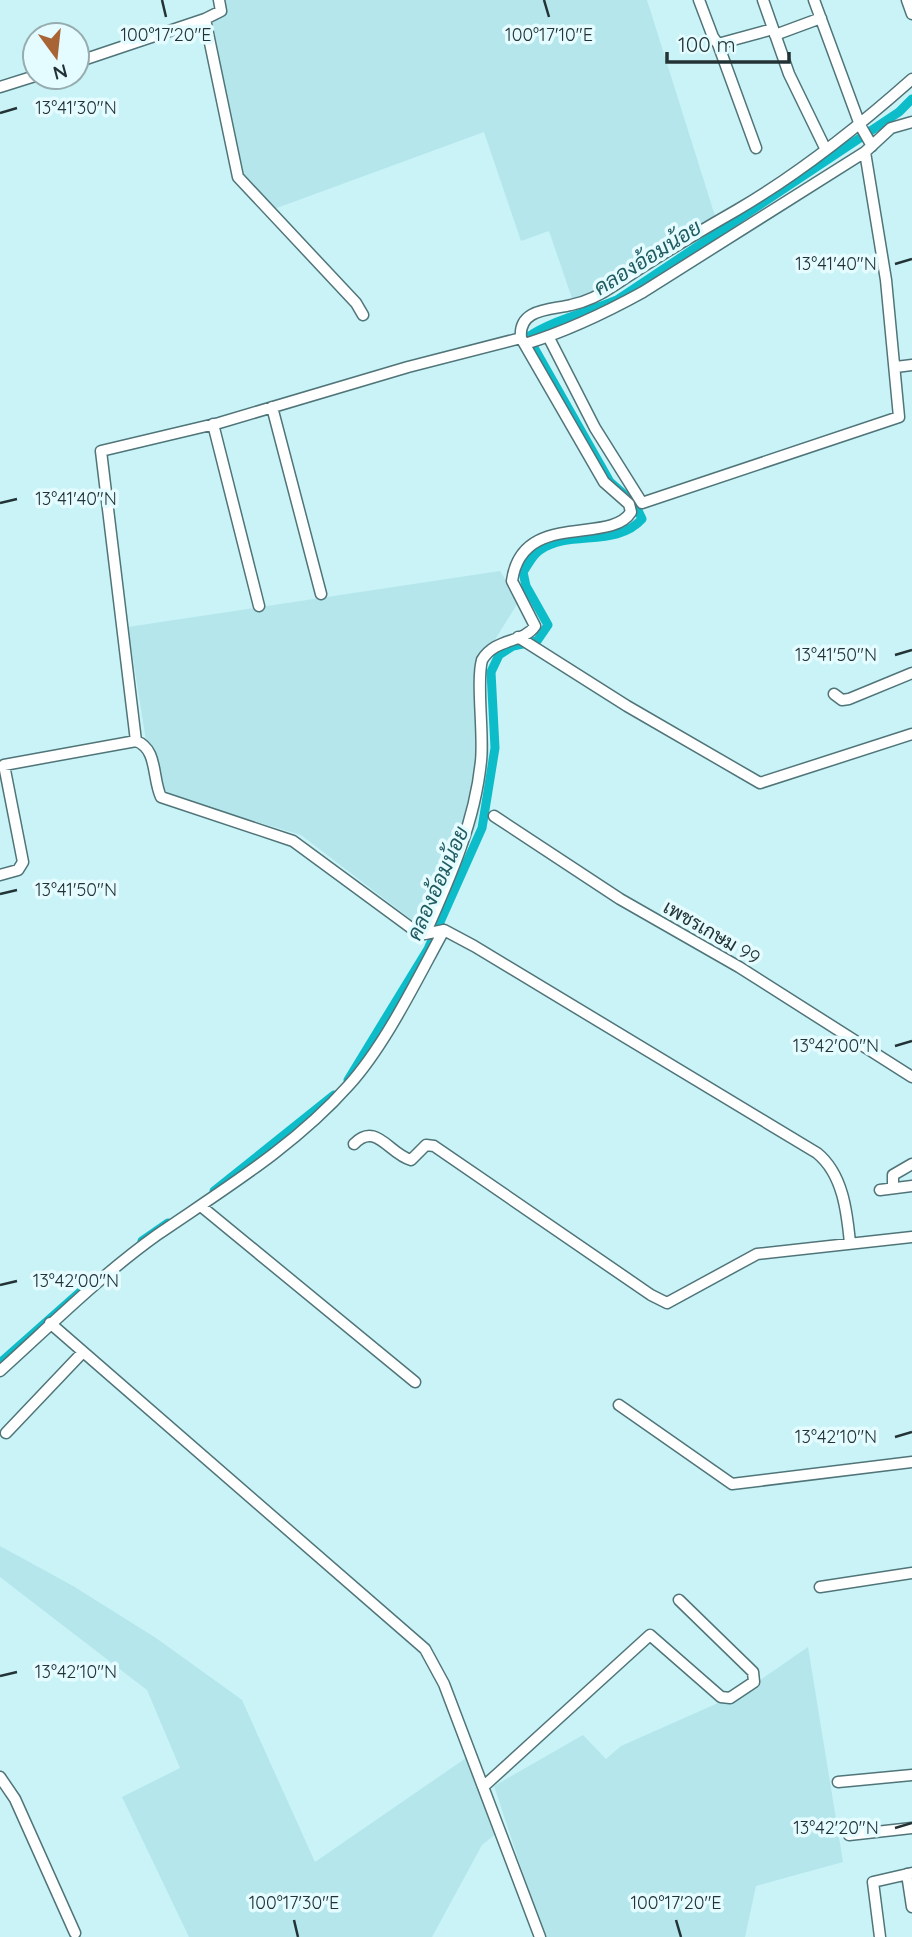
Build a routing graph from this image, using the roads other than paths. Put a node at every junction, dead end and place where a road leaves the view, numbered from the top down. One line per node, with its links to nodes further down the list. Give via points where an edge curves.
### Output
1 (219, 0): 8 (street, via 221,11)
2 (699, 0): 10 (street)
3 (763, 0): 9 (street)
4 (814, 0): 7 (street)
5 (907, 0): 6 (street)
6 (912, 14)
7 (821, 18): 9 (street); 16 (street)
8 (205, 19): 11 (street); 20 (street, via 238,177)
9 (774, 32): 10 (street); 19 (street)
10 (719, 44): 18 (street)
11 (91, 57)
12 (912, 79): 16 (street)
13 (21, 80): 14 (street)
14 (0, 87)
15 (911, 119): 17 (street)
16 (862, 127): 17 (street); 19 (street)
17 (869, 146): 22 (street, via 643,292); 24 (street)
18 (755, 148)
19 (825, 150): 21 (street, via 609,289 572,305 541,309)
20 (363, 315)
21 (523, 337): 22 (street); 25 (street); 29 (street, via 604,482 629,503 631,512 605,525 546,536 527,550 512,581 535,626)
22 (546, 339): 24 (street, via 642,503 895,419 900,411)
23 (912, 365): 24 (street)
24 (895, 367)
25 (272, 407): 26 (street); 27 (street)
26 (213, 424): 28 (street); 33 (street, via 101,452)
27 (321, 594)
28 (259, 606)
29 (519, 638): 32 (street, via 761,783); 37 (street, via 494,646 482,660 481,762 474,800 461,852)
30 (912, 673): 31 (street, via 849,699)
31 (834, 694)
32 (912, 734)
33 (136, 741): 35 (street, via 4,765 23,862 18,870); 37 (street, via 150,750 161,797 292,841 408,925)
34 (494, 816): 38 (street, เพชรเกษม 99)
35 (0, 875)
36 (442, 931): 37 (street); 44 (street, via 368,1061 350,1084 304,1129); 46 (street, via 817,1153 831,1166 845,1206)
37 (426, 933)
38 (912, 1077)
39 (354, 1144): 46 (street, via 364,1135 372,1135 411,1160 426,1145 434,1146 667,1303 747,1257)
40 (912, 1164): 42 (street, via 893,1175)
41 (912, 1186): 42 (street)
42 (893, 1188): 43 (street)
43 (880, 1190)
44 (202, 1206): 47 (street, via 143,1246); 50 (street)
45 (912, 1237): 46 (street)
46 (850, 1243)
47 (50, 1323): 48 (street); 49 (street)
48 (83, 1352): 52 (street); 60 (street, via 425,1649 444,1684)
49 (0, 1371)
50 (415, 1382)
51 (620, 1405): 53 (street, via 732,1484)
52 (6, 1433)
53 (912, 1462)
54 (912, 1573): 55 (street)
55 (820, 1587)
56 (679, 1600): 60 (street, via 753,1672 754,1682 730,1698 721,1697 650,1635)
57 (912, 1775): 59 (street)
58 (0, 1777): 65 (street, via 15,1799)
59 (838, 1782)
60 (483, 1787): 66 (street)
61 (912, 1828): 62 (street)
62 (849, 1835)
63 (910, 1873): 64 (street); 67 (street, via 873,1882)
64 (912, 1908)
65 (75, 1933)
66 (540, 1937)
67 (880, 1937)

